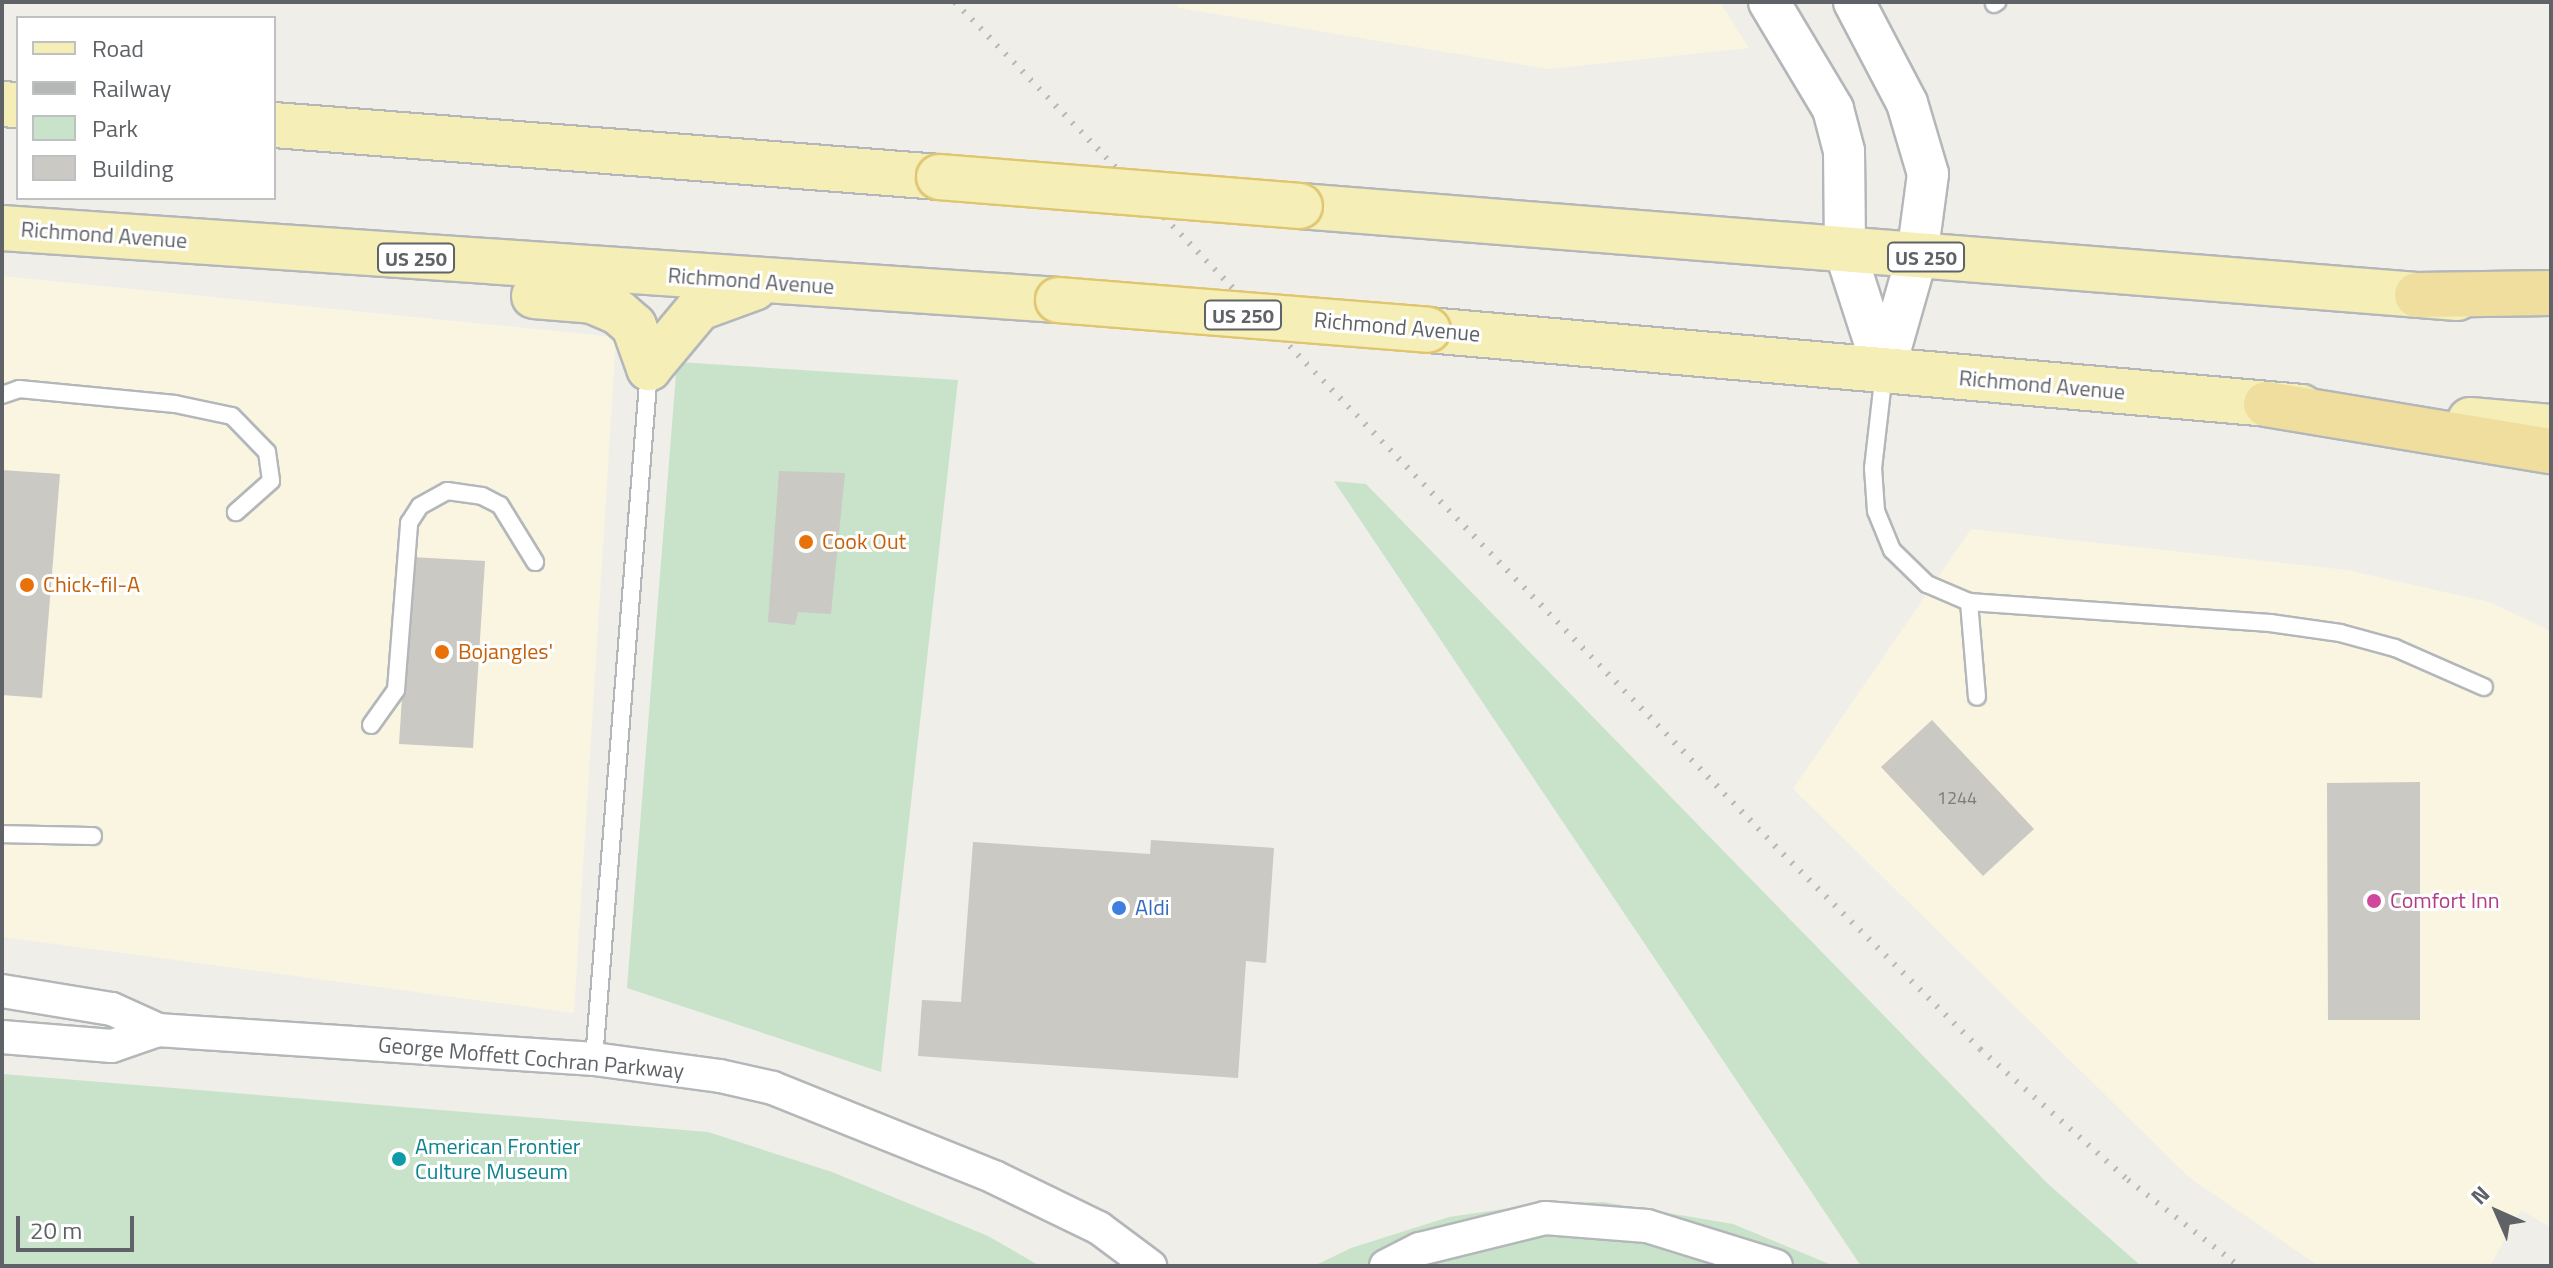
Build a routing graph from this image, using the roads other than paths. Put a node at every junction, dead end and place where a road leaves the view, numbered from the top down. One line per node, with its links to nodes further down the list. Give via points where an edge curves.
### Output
1 (1769, 2): 6 (street, via 1833,109 1844,151)
2 (1854, 2): 7 (street, via 1907,103 1928,174)
3 (276, 125): 6 (main road, US 250, bridge)
4 (2, 228): 5 (main road, Richmond Avenue / US 250)
5 (290, 247): 8 (main road, Richmond Avenue / US 250); 12 (main road, via 352,283 592,301 634,326)
6 (1845, 251): 7 (main road, US 250); 13 (street)
7 (1917, 256): 10 (main road, US 250); 13 (street)
8 (776, 282): 12 (main road, via 719,297 699,308); 13 (main road, Richmond Avenue / US 250, bridge, via 1428,330)
9 (2551, 293): 10 (highway)
10 (2417, 295): 11 (main road, US 250)
11 (2551, 306)
12 (649, 368): 29 (lane)
13 (1884, 372): 15 (main road, Richmond Avenue / US 250); 20 (lane, via 1873,468 1880,525 1892,550 1915,575)
14 (2, 395): 18 (lane, via 19,389 175,404 232,416 267,452 271,481)
15 (2266, 404): 16 (main road, Richmond Avenue / US 250); 17 (highway)
16 (2551, 427)
17 (2551, 451)
18 (236, 512)
19 (535, 562): 23 (lane, via 500,505 482,496 447,491 420,506 409,523 396,690)
20 (1969, 602): 21 (lane, via 2313,629 2395,648); 22 (lane)
21 (2484, 687)
22 (1977, 697)
23 (371, 725)
24 (2, 834): 25 (lane)
25 (93, 836)
26 (2, 991): 27 (street, George Moffett Cochran Parkway, via 112,1009)
27 (158, 1030): 28 (street, George Moffett Cochran Parkway, via 112,1046); 29 (street, George Moffett Cochran Parkway)
28 (2, 1037)
29 (594, 1059): 30 (street, George Moffett Cochran Parkway, via 773,1088 1047,1201 1128,1245)
30 (1150, 1266)
31 (1386, 1266): 32 (street, via 1420,1249 1545,1218 1647,1226)
32 (1776, 1266)

